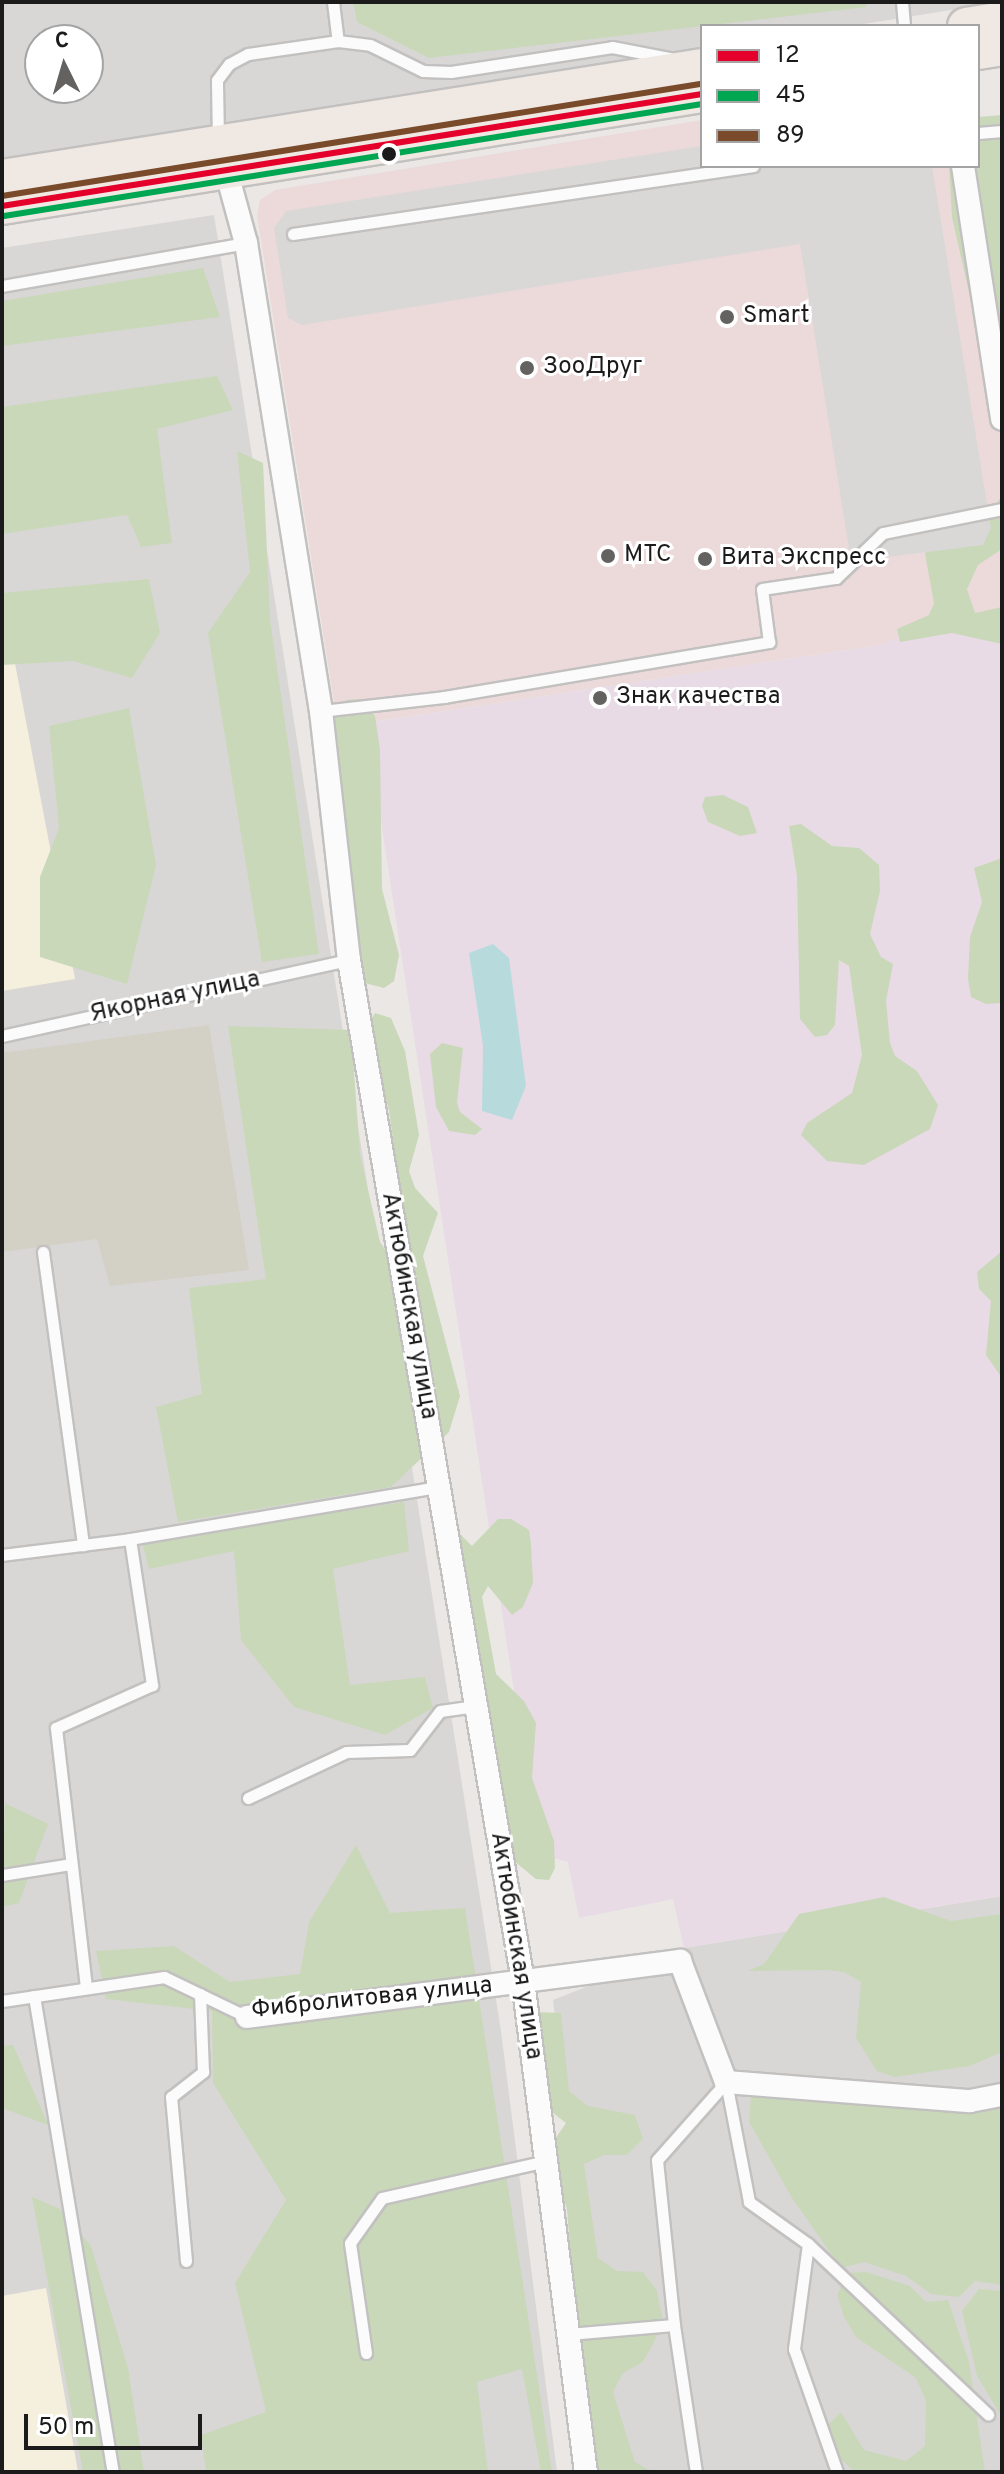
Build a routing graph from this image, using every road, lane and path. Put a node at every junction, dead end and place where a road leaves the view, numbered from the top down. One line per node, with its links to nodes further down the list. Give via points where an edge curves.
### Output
1 (333, 2): 6 (lane)
2 (902, 2): 4 (lane)
3 (1002, 20): 5 (main road)
4 (904, 24)
5 (978, 24)
6 (338, 41): 9 (lane, via 370,45 423,71 451,72 612,47); 14 (lane, via 248,54 229,64 217,80 214,101)
7 (1002, 47): 8 (main road)
8 (980, 51)
9 (700, 67)
10 (700, 67): 14 (main road)
11 (700, 94): 14 (main road)
12 (1002, 131): 13 (lane)
13 (980, 133)
14 (222, 156): 17 (main road); 18 (main road); 20 (street, Актюбинская улица)
15 (739, 168): 19 (lane)
16 (963, 168): 22 (street)
17 (2, 178)
18 (2, 206)
19 (293, 234)
20 (246, 243): 21 (lane); 25 (street, Актюбинская улица)
21 (2, 286)
22 (1000, 386): 23 (street)
23 (1002, 419)
24 (1002, 509): 25 (lane, via 883,533 836,578 762,589 769,642 444,697)
25 (321, 711): 26 (street, Актюбинская улица)
26 (349, 960): 27 (lane, Якорная улица); 29 (street, Актюбинская улица)
27 (2, 1036)
28 (43, 1252): 31 (lane)
29 (439, 1487): 30 (lane); 33 (street, Актюбинская улица)
30 (130, 1539): 31 (lane); 35 (lane, via 152,1685 56,1728)
31 (83, 1545): 32 (lane)
32 (2, 1555)
33 (476, 1706): 34 (lane, via 440,1711 410,1750 346,1752); 37 (street, Актюбинская улица)
34 (248, 1798)
35 (71, 1864): 36 (lane); 38 (lane)
36 (2, 1875)
37 (523, 1981): 42 (street, Фибролитовая улица); 43 (street, Фибролитовая улица, via 680,1961); 45 (street, Актюбинская улица)
38 (86, 1988): 39 (lane, Фибролитовая улица, via 164,1977); 40 (lane, Фибролитовая улица)
39 (200, 1994): 42 (lane, Фибролитовая улица); 47 (lane, via 203,2072 171,2097)
40 (34, 1996): 41 (lane, Фибролитовая улица); 52 (lane)
41 (2, 2001)
42 (247, 2017)
43 (726, 2082): 44 (street, via 970,2101); 46 (lane, via 749,2202); 48 (lane, via 657,2160)
44 (1002, 2095)
45 (546, 2161): 49 (street, Актюбинская улица); 50 (lane, via 382,2198 350,2243)
46 (808, 2244): 51 (lane); 55 (lane, via 794,2349)
47 (186, 2261)
48 (674, 2325): 49 (lane); 54 (lane)
49 (568, 2334): 53 (street, Актюбинская улица)
50 (366, 2353)
51 (988, 2414)
52 (113, 2472)
53 (586, 2472)
54 (696, 2472)
55 (837, 2472)

